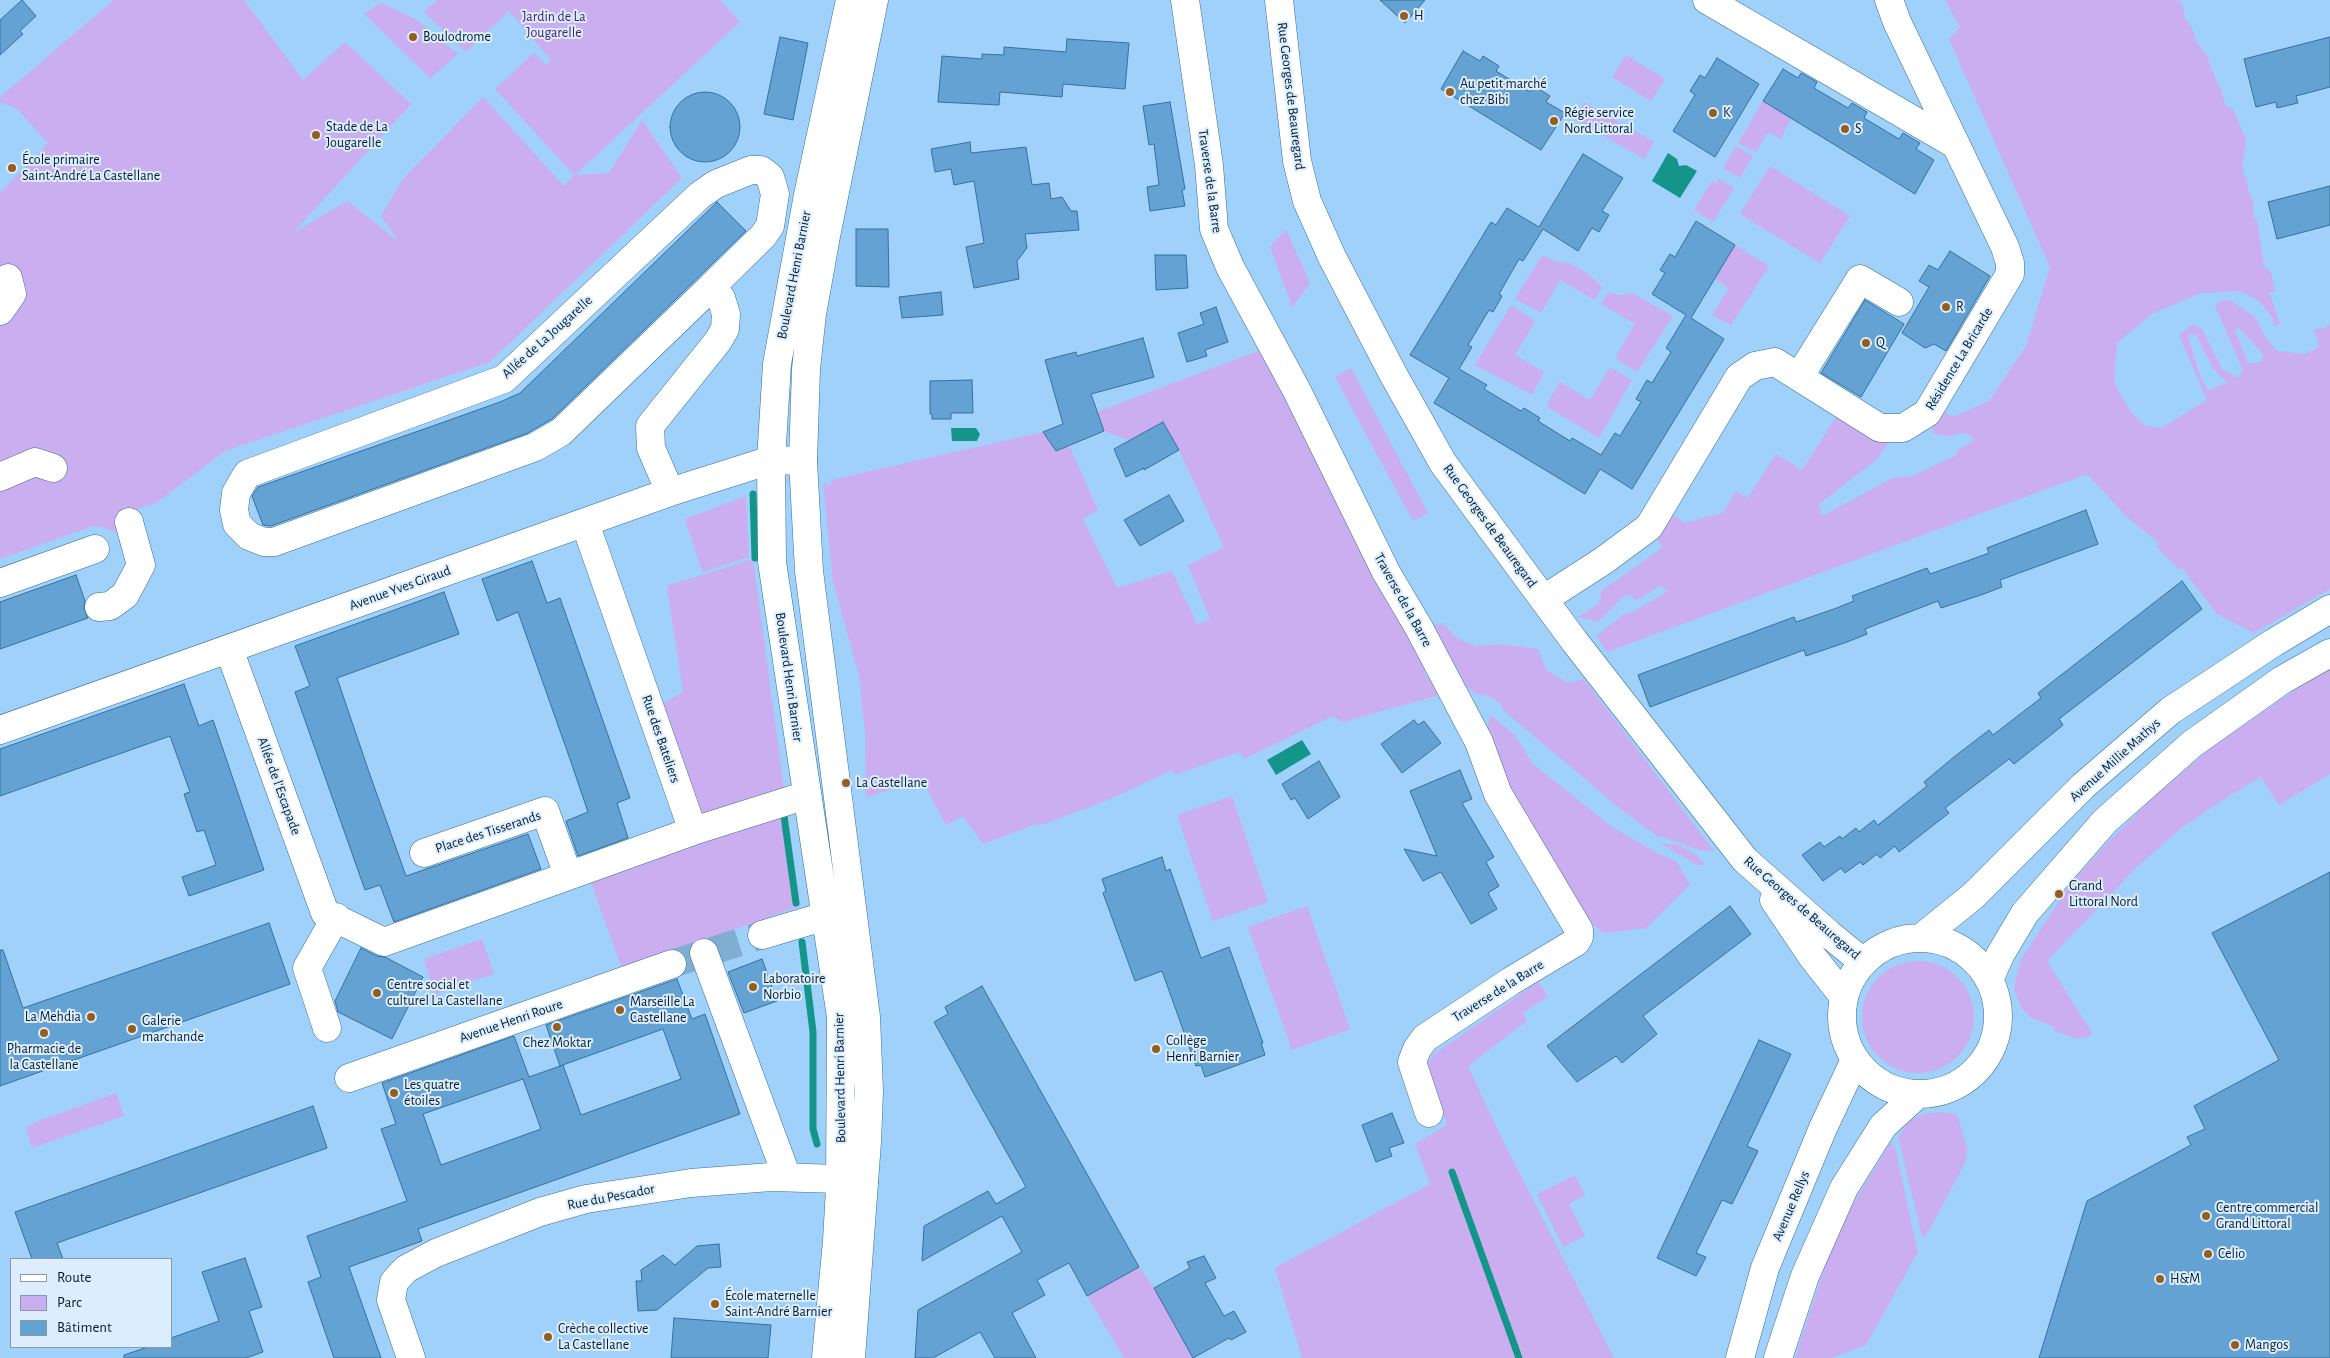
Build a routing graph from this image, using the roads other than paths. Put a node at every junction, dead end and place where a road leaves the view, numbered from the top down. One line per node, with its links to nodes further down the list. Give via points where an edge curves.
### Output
1 (850, 0): 13 (street, Boulevard Henri Barnier, via 808,196 777,364)
2 (874, 0): 14 (street, Boulevard Henri Barnier, via 812,314 806,369)
3 (1185, 0): 47 (street, Traverse de la Barre, via 1209,165 1214,229 1227,260 1296,389 1386,572 1479,742 1498,794 1579,930 1580,937 1576,942 1511,980 1425,1038 1412,1062)
4 (1279, 0): 22 (street, Rue Georges de Beauregard, via 1297,161 1308,201 1332,257 1443,462)
5 (1707, 0): 7 (street)
6 (1889, 0): 7 (street, Résidence La Bricarde)
7 (1956, 145): 12 (street, Résidence La Bricarde, via 2005,247 2010,274 1927,413 1903,428 1880,428)
8 (0, 286): 11 (street, via 8,278 12,294)
9 (711, 287): 9 (street, Allée de La Jougarelle, via 770,226 775,194 770,177 761,170 752,170 716,184 700,195 504,379 247,474 236,493 234,510 238,524 249,536 274,542 535,447 561,432); 17 (street, via 721,298 726,314 724,329 718,341 650,426 651,448)
10 (1900, 302): 12 (street, via 1860,279)
11 (0, 311)
12 (1799, 378): 22 (street, Résidence La Bricarde, via 1775,362 1755,366 1739,377 1649,527)
13 (771, 460): 14 (street, Avenue Yves Giraud); 17 (street, Avenue Yves Giraud); 28 (street, Boulevard Henri Barnier, via 772,562)
14 (803, 461): 33 (street, Boulevard Henri Barnier, via 809,571)
15 (53, 468): 16 (street, via 36,462)
16 (0, 477)
17 (670, 492): 19 (street, Avenue Yves Giraud)
18 (129, 522): 23 (street, via 141,565 125,595 110,606)
19 (584, 523): 25 (street, Avenue Yves Giraud); 29 (street, Rue des Bateliers)
20 (95, 549): 21 (street)
21 (0, 583)
22 (1544, 599): 31 (street, Rue Georges de Beauregard)
23 (99, 607)
24 (2330, 609): 37 (street, Avenue Millie Mathys, via 2170,711 2083,786 1973,896)
25 (229, 649): 27 (street, Avenue Yves Giraud); 35 (street, Allée de l'Escapade, via 325,912)
26 (2330, 653): 41 (street, via 2282,680 2192,744 2105,821 2025,913)
27 (0, 730)
28 (807, 795): 29 (street); 34 (street, Boulevard Henri Barnier)
29 (693, 831): 32 (street)
30 (424, 854): 32 (street, Place des Tisserands, via 545,811)
31 (1753, 869): 39 (street, Rue Georges de Beauregard); 42 (street, via 1811,955)
32 (568, 875): 35 (street, via 384,942)
33 (852, 908): 34 (street); 49 (street, Boulevard Henri Barnier, via 866,1017 869,1091)
34 (827, 916): 36 (street); 49 (street, Boulevard Henri Barnier, via 840,1017)
35 (336, 917): 43 (street, via 306,968)
36 (762, 935)
37 (1921, 938): 39 (street, via 1900,940); 41 (street, via 1942,941 1961,949)
38 (704, 953): 48 (street)
39 (1863, 962): 42 (street, via 1851,978)
40 (672, 964): 45 (street, Avenue Henri Roure)
41 (1989, 980): 46 (street, via 1995,994 1998,1017 1987,1055 1959,1083 1940,1091)
42 (1844, 997): 44 (street, via 1843,1030)
43 (327, 1028)
44 (1855, 1060): 46 (street, via 1883,1084); 53 (street, Avenue Rellys, via 1765,1268)
45 (349, 1078)
46 (1918, 1094): 54 (street, via 1883,1126 1844,1188 1805,1276)
47 (1429, 1113)
48 (787, 1177): 49 (street, Rue du Pescador); 50 (street, Rue du Pescador, via 691,1183 586,1199 540,1212 436,1253 406,1269 394,1282 391,1300)
49 (852, 1181): 51 (street, Boulevard Henri Barnier, via 837,1240); 52 (street, Boulevard Henri Barnier)
50 (411, 1358)
51 (826, 1358)
52 (851, 1358)
53 (1740, 1358)
54 (1778, 1358)

